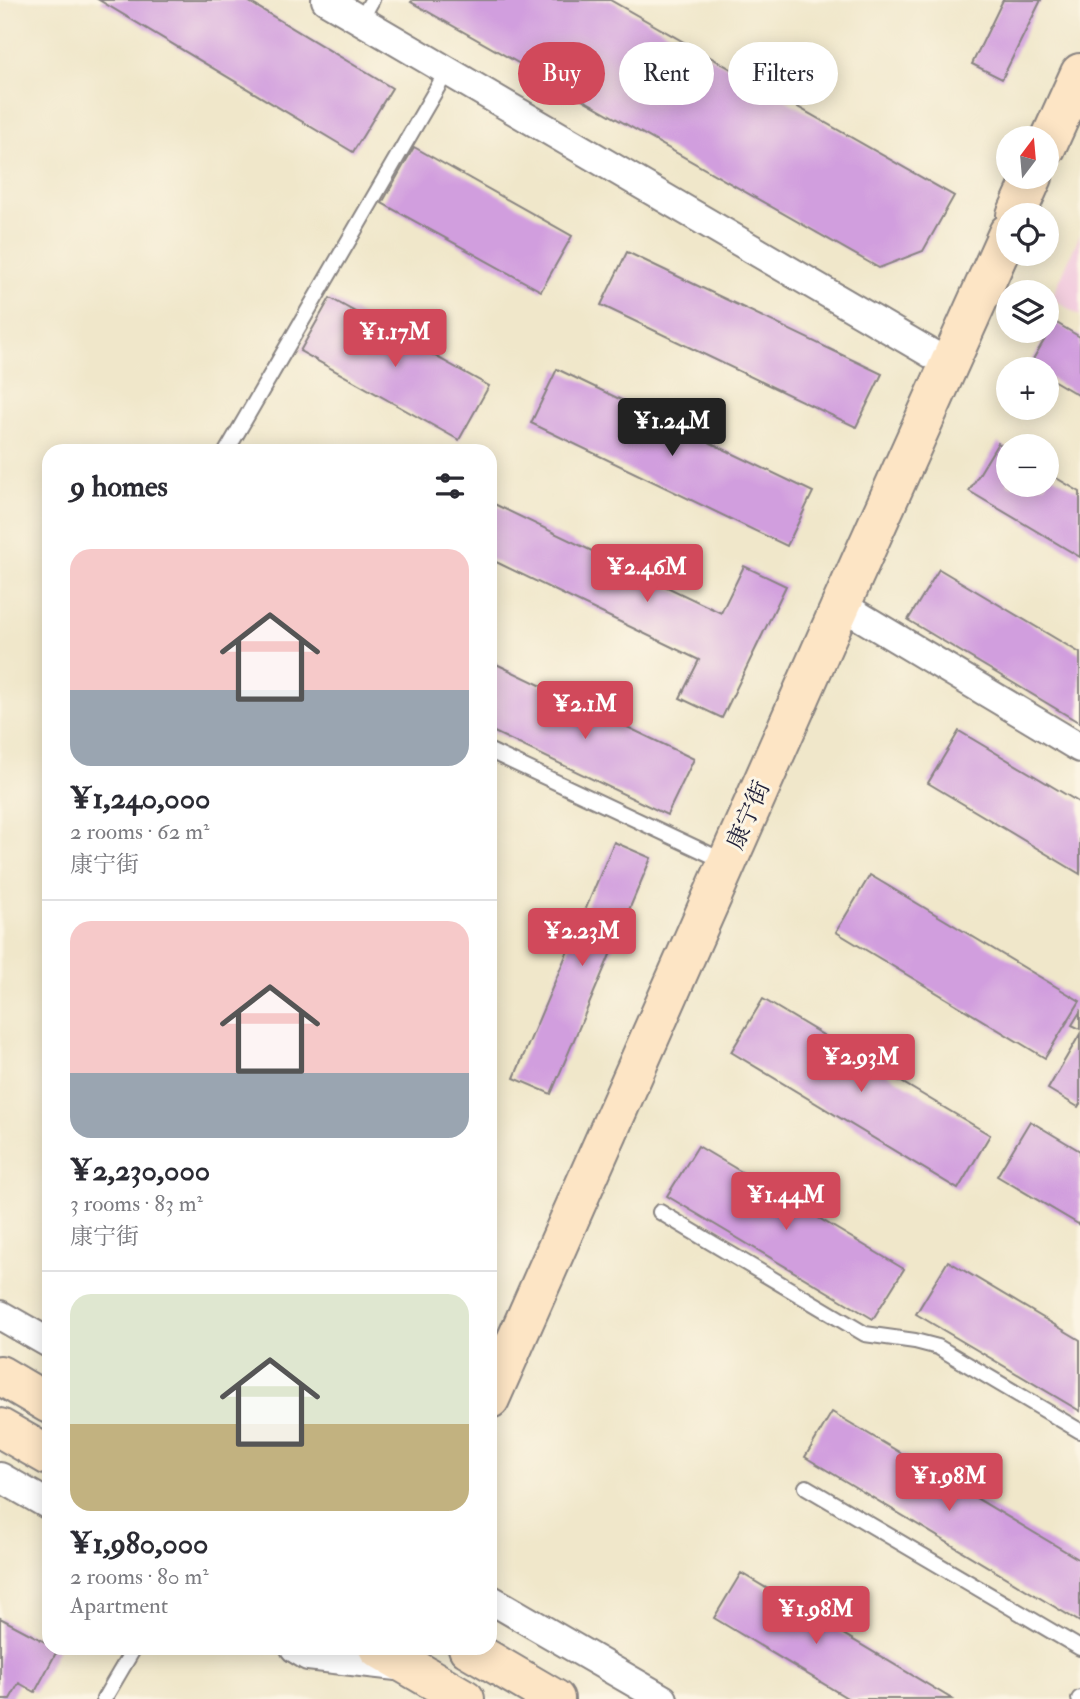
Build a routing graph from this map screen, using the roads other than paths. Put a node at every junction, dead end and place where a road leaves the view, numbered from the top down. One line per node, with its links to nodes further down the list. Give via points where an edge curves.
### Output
1 (326, 0): 2 (street)
2 (366, 10): 3 (street)
3 (447, 71): 7 (street); 8 (lane)
4 (1080, 73): 5 (street)
5 (1056, 126)
6 (996, 260): 7 (street, 康宁街)
7 (949, 364): 9 (street, 康宁街)
8 (231, 444)
9 (841, 605): 10 (street); 12 (street, 康宁街)
10 (1080, 748)
11 (497, 754): 12 (lane)
12 (727, 863): 17 (street, 康宁街)
13 (660, 1212): 20 (lane, via 865,1334 938,1347)
14 (0, 1315): 15 (street)
15 (42, 1339)
16 (0, 1375): 18 (street)
17 (497, 1382)
18 (42, 1400)
19 (0, 1428): 21 (street)
20 (1080, 1432)
21 (42, 1452)
22 (0, 1477): 24 (street)
23 (806, 1487): 26 (lane)
24 (42, 1501)
25 (497, 1603): 35 (street)
26 (1080, 1648)
27 (130, 1655): 32 (lane)
28 (306, 1655): 31 (street)
29 (390, 1655): 31 (street)
30 (480, 1655): 34 (street)
31 (411, 1668): 33 (street)
32 (104, 1699)
33 (465, 1699)
34 (555, 1699)
35 (663, 1699)

